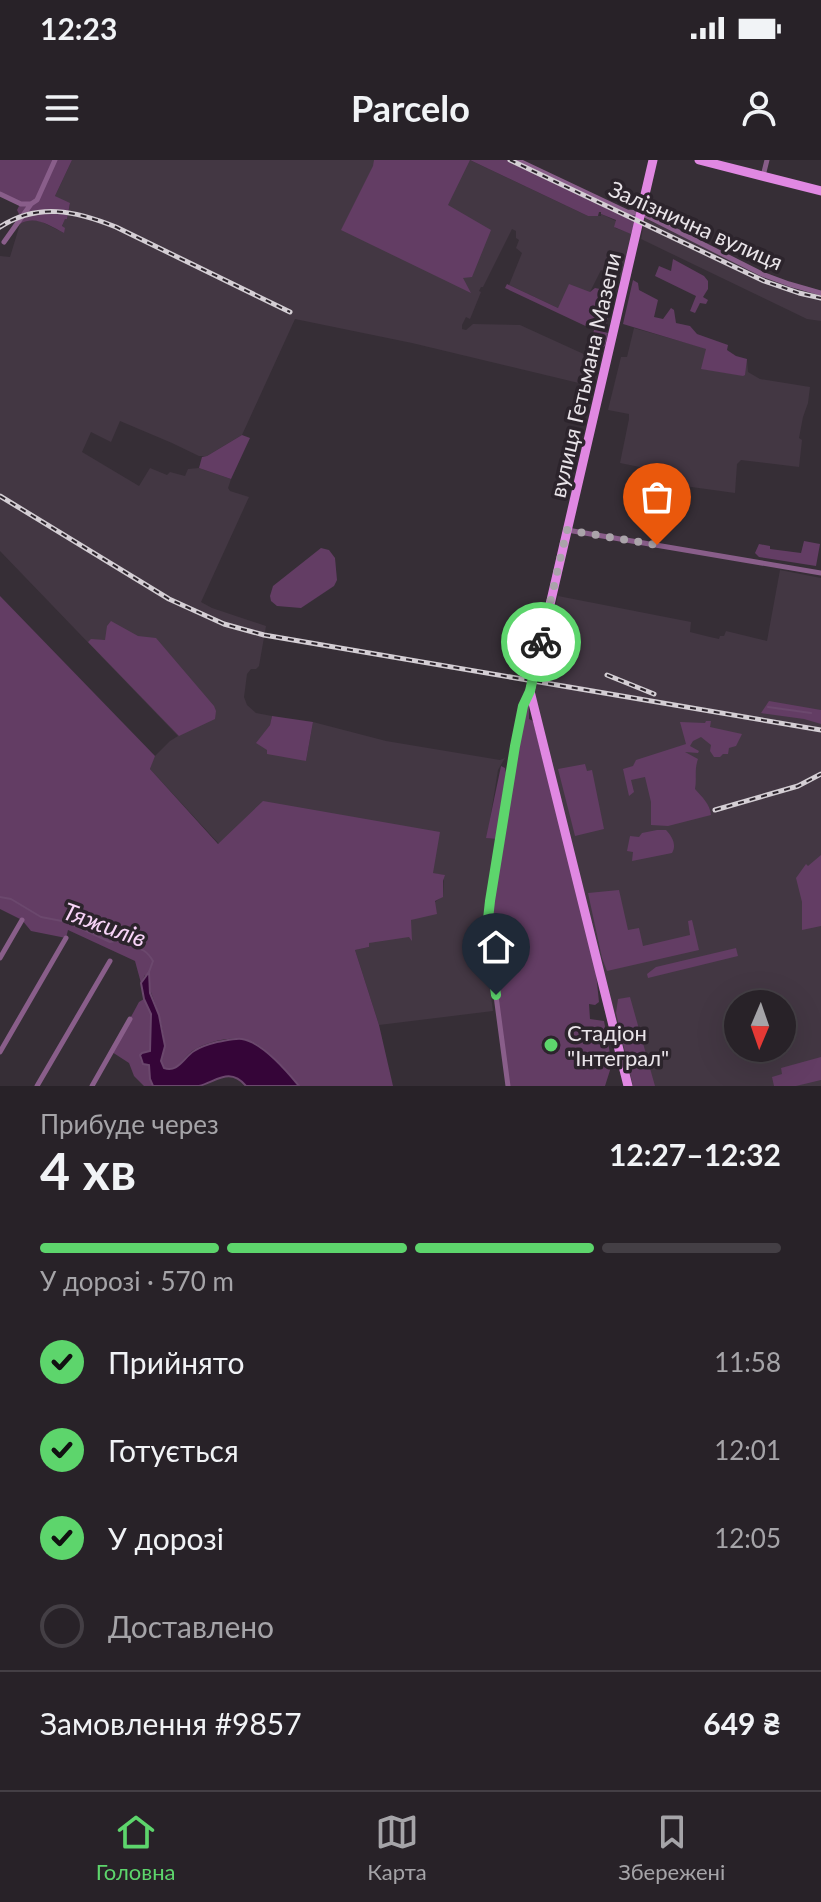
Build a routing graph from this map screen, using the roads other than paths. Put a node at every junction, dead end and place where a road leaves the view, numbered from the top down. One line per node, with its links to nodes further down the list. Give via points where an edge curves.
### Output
1 (55, 160): 9 (street)
2 (517, 160): 10 (street, Залізнична вулиця, via 627,212)
3 (653, 160): 10 (main road, вулиця Гетьмана Мазепи)
4 (699, 160): 6 (main road)
5 (767, 160): 6 (street)
6 (763, 176): 7 (main road)
7 (821, 191)
8 (0, 194): 9 (street)
9 (31, 204): 11 (street)
10 (641, 213): 12 (street, Залізнична вулиця, via 762,274); 13 (main road, вулиця Гетьмана Мазепи)
11 (4, 242)
12 (821, 293)
13 (567, 530): 14 (street); 15 (main road, вулиця Гетьмана Мазепи)
14 (821, 573)
15 (530, 691): 24 (street, вулиця Гетьмана Мазепи, via 511,765 487,928); 25 (main road, вулиця Гетьмана Мазепи)
16 (22, 920): 18 (street)
17 (66, 938): 21 (street)
18 (0, 958)
19 (110, 961): 22 (street)
20 (130, 1019): 23 (street)
21 (0, 1052)
22 (37, 1086)
23 (92, 1086)
24 (508, 1086)
25 (628, 1086)

